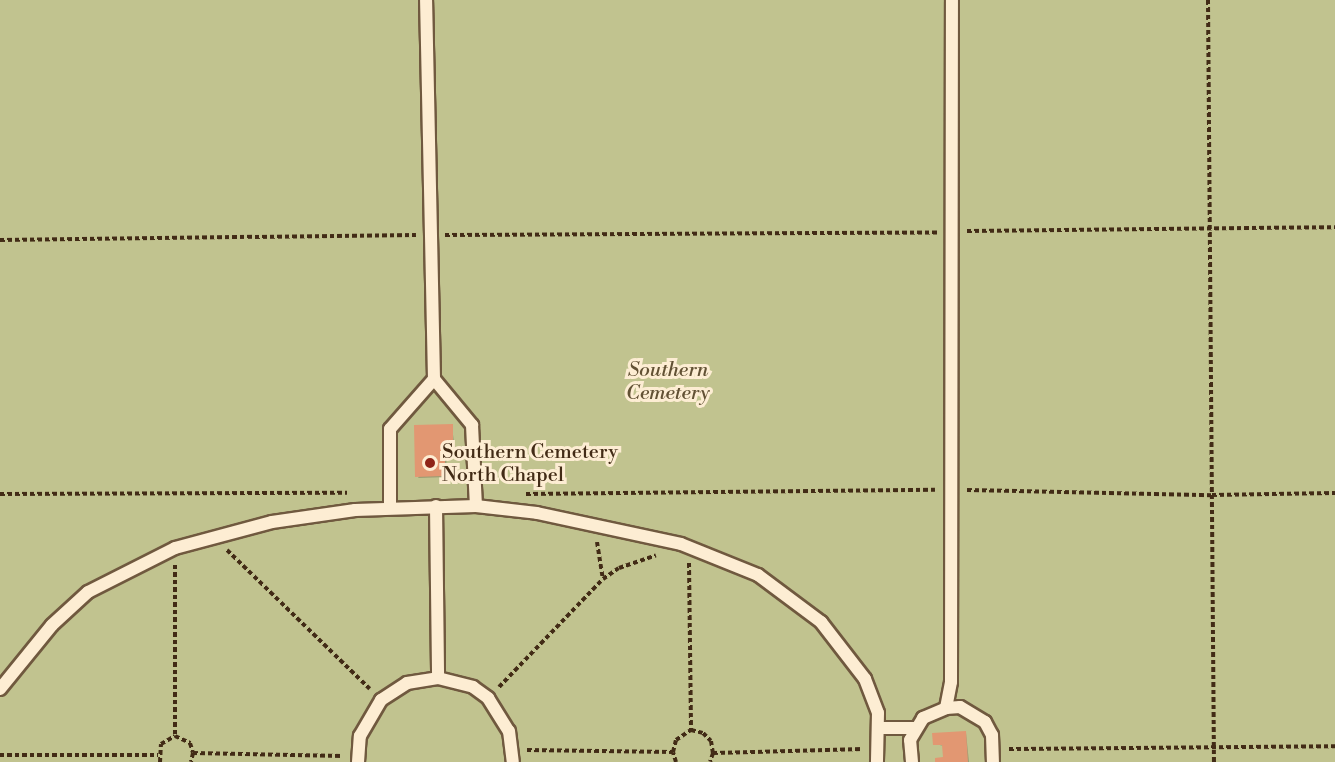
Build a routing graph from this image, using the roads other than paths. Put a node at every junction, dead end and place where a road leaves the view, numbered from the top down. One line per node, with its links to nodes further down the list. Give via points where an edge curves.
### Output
1 (426, 0): 3 (lane)
2 (952, 0): 9 (lane, via 951,682)
3 (434, 379): 4 (lane, via 390,429); 6 (lane, via 472,425)
4 (390, 506): 5 (lane); 8 (lane, via 272,522 175,548 88,592 52,625)
5 (436, 506): 6 (lane); 7 (lane)
6 (476, 506): 10 (lane, via 669,541 758,575 821,622 865,679)
7 (438, 678): 12 (lane, via 473,687 488,698 505,722); 14 (lane, via 407,683 381,700 360,736)
8 (0, 688)
9 (946, 708): 11 (lane, via 933,711); 16 (lane, via 960,708 979,717 992,735)
10 (879, 728): 11 (lane); 13 (lane)
11 (915, 728): 15 (lane, via 910,740)
12 (513, 756)
13 (877, 756)
14 (358, 759)
15 (912, 762)
16 (993, 762)

